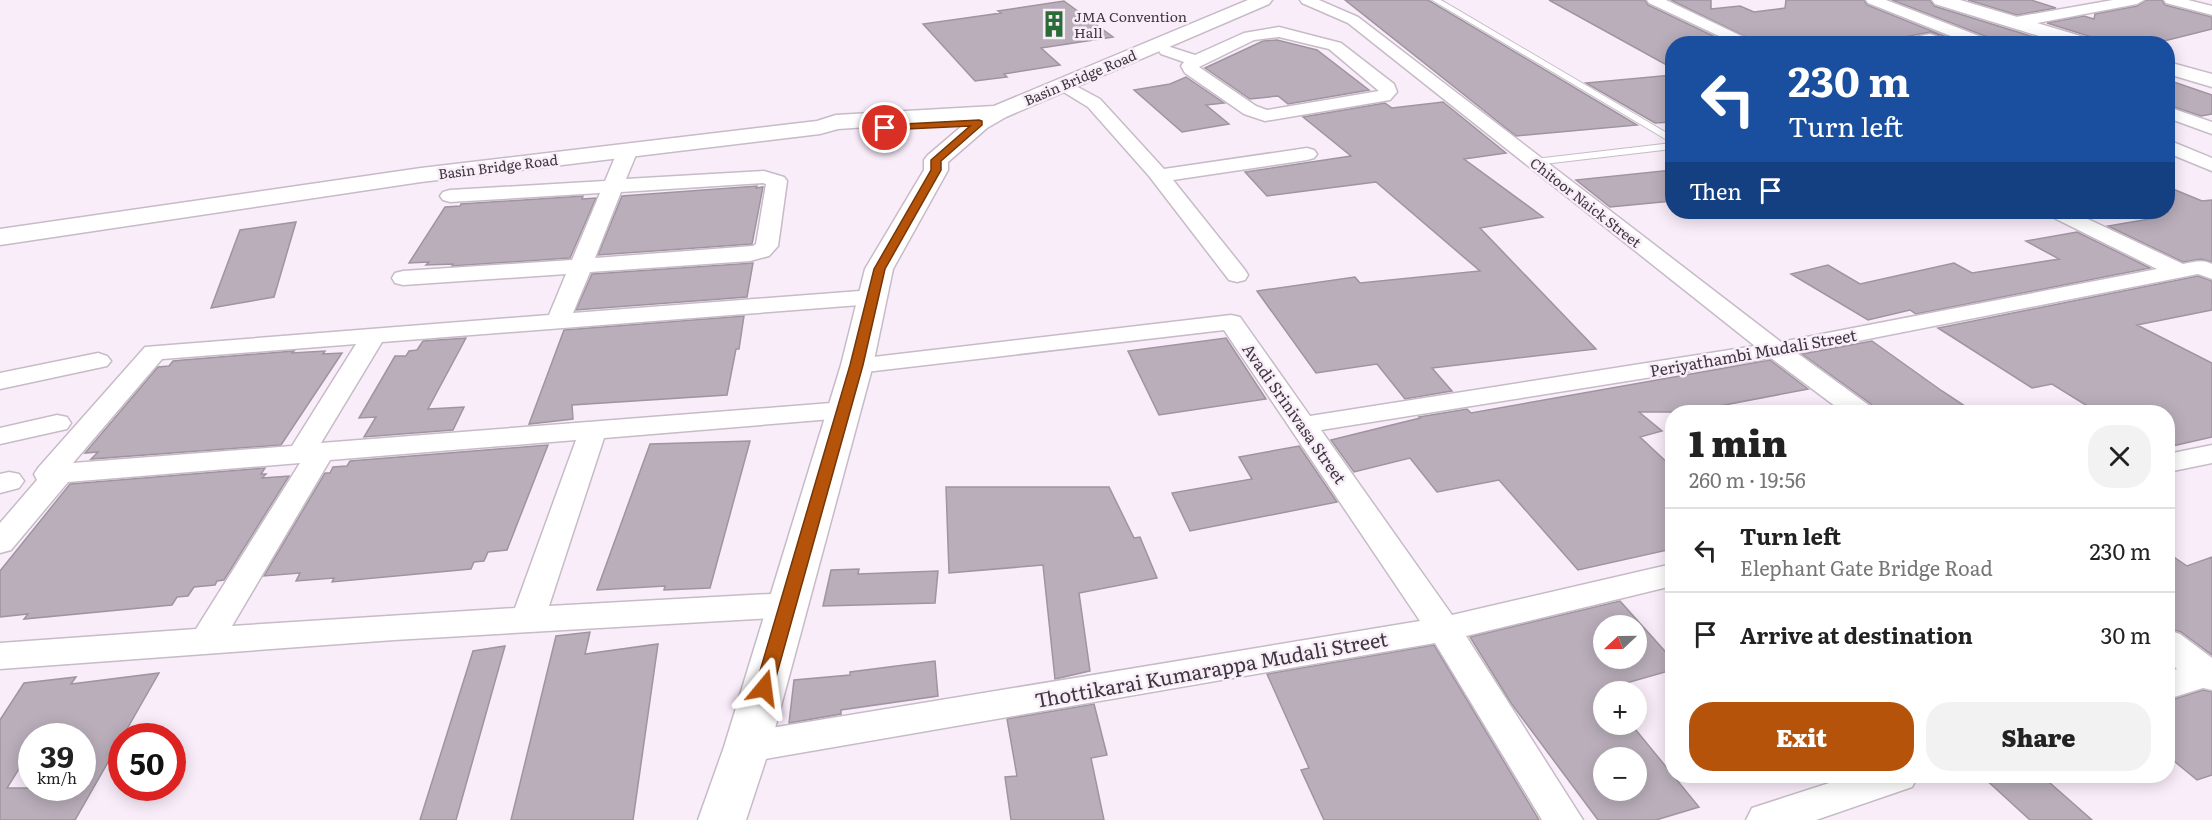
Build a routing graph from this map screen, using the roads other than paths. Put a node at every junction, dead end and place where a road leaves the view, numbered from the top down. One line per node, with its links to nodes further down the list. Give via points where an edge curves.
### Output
1 (1307, 0): 27 (street, Chitoor Naick Street, via 1353,20)
2 (1436, 0): 22 (lane)
3 (1654, 0): 11 (street)
4 (1873, 0): 12 (street)
5 (1941, 0): 10 (main road)
6 (2137, 0): 10 (street)
7 (2171, 0): 9 (street)
8 (1270, 2): 14 (main road); 18 (main road, Basin Bridge Road)
9 (2212, 11)
10 (2016, 22): 13 (main road)
11 (1733, 36)
12 (1965, 36)
13 (2061, 36)
14 (1167, 51): 15 (street); 18 (main road)
15 (1196, 61): 15 (street, via 1250,36 1279,32 1335,46 1388,88 1388,92 1384,96 1265,116 1191,69 1189,66)
16 (2175, 70): 17 (main road)
17 (2212, 81)
18 (1068, 87): 20 (main road); 20 (main road, Basin Bridge Road); 30 (street, via 1094,103)
19 (2175, 115): 21 (street)
20 (1005, 116): 25 (main road, Basin Bridge Road, via 837,130 820,127); 29 (main road, via 952,166); 29 (main road, via 936,160)
21 (2212, 128)
22 (1665, 136)
23 (1665, 147): 27 (lane)
24 (2175, 149): 28 (street)
25 (628, 150): 31 (street); 34 (main road, Basin Bridge Road, via 410,177)
26 (1307, 154): 30 (street)
27 (1535, 162): 42 (street, Chitoor Naick Street)
28 (2212, 165)
29 (936, 170): 39 (main road, via 879,269)
30 (1159, 176): 37 (street)
31 (613, 186): 32 (street); 35 (street); 35 (street, via 773,178 777,181 767,246 750,254)
32 (450, 196)
33 (2075, 219): 36 (street)
34 (0, 237)
35 (581, 265): 38 (street); 40 (street)
36 (2197, 270): 42 (street, Periyathambi Mudali Street)
37 (1237, 274)
38 (403, 278)
39 (873, 297): 40 (street); 44 (main road)
40 (558, 321): 41 (street)
41 (374, 335): 52 (street); 55 (street, via 154,352 48,474)
42 (1776, 350): 46 (street, Chitoor Naick Street); 49 (street, Periyathambi Mudali Street)
43 (98, 361): 45 (street)
44 (857, 365): 47 (main road); 49 (street, Avadi Srinivasa Street, via 1232,322)
45 (0, 381)
46 (1851, 405)
47 (844, 410): 50 (street); 58 (main road)
48 (57, 423): 51 (street)
49 (1304, 425): 60 (street, Avadi Srinivasa Street)
50 (592, 430): 52 (street); 59 (street)
51 (0, 436)
52 (311, 453): 55 (street); 61 (street)
53 (2212, 454): 54 (street)
54 (2175, 462)
55 (59, 473): 56 (street)
56 (0, 543)
57 (1665, 577): 60 (street, Thottikarai Kumarappa Mudali Street)
58 (788, 605): 59 (street); 66 (main road)
59 (528, 618): 61 (street)
60 (1444, 629): 66 (street, Thottikarai Kumarappa Mudali Street); 69 (street, Avadi Srinivasa Street)
61 (207, 639): 63 (street)
62 (2175, 649): 64 (street)
63 (0, 656)
64 (2210, 674): 65 (street)
65 (2175, 684)
66 (747, 747): 68 (main road)
67 (1878, 783): 70 (street)
68 (722, 820)
69 (1563, 820)
70 (1766, 820)

